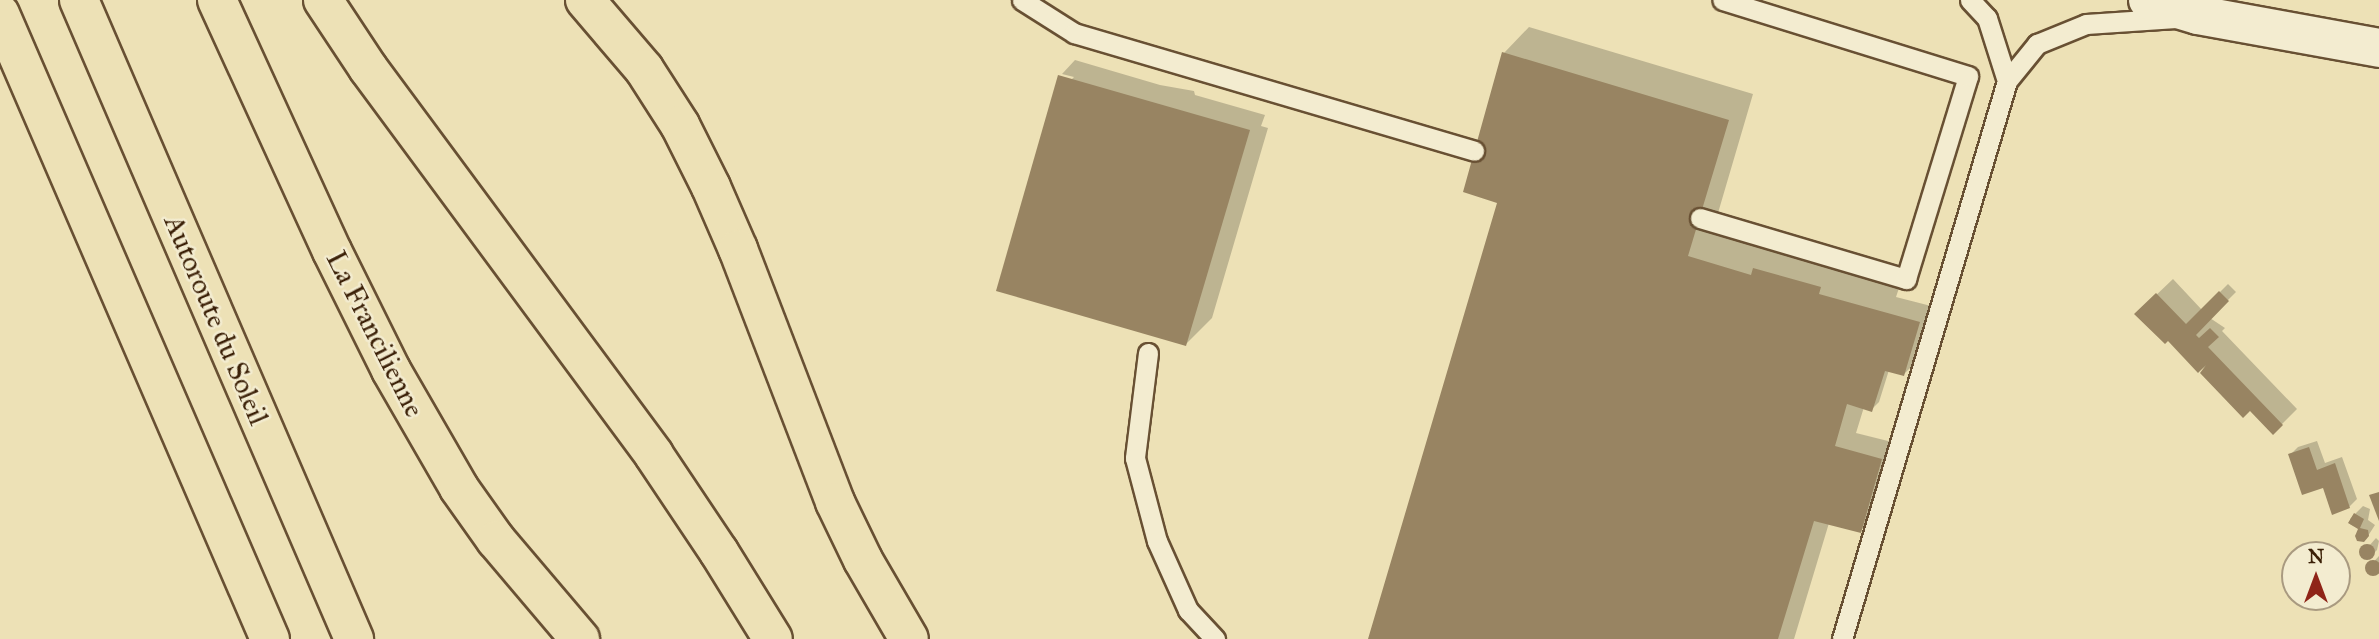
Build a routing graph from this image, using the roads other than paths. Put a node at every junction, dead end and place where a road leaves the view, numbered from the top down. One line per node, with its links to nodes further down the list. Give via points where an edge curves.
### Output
1 (79, 0): 17 (highway, Autoroute du Soleil)
2 (218, 0): 18 (highway, La Francilienne, via 390,370 459,488 496,540)
3 (323, 0): 19 (highway, via 368,68 654,455)
4 (585, 0): 20 (highway, via 644,69 692,150 738,248 835,502)
5 (1022, 0): 13 (lane, via 1074,33)
6 (1723, 0): 14 (lane, via 1968,76 1906,279)
7 (1969, 0): 12 (lane, via 1987,18)
8 (2148, 0): 10 (main road)
9 (0, 14): 16 (highway)
10 (2198, 15): 11 (main road); 12 (lane, via 2086,24 2037,44)
11 (2379, 48)
12 (2007, 81): 22 (lane)
13 (1474, 151)
14 (1700, 218)
15 (1148, 353): 21 (lane, via 1135,458 1157,541 1172,575 1188,610)
16 (270, 639)
17 (354, 639)
18 (580, 639)
19 (773, 639)
20 (909, 639)
21 (1215, 639)
22 (1842, 639)

